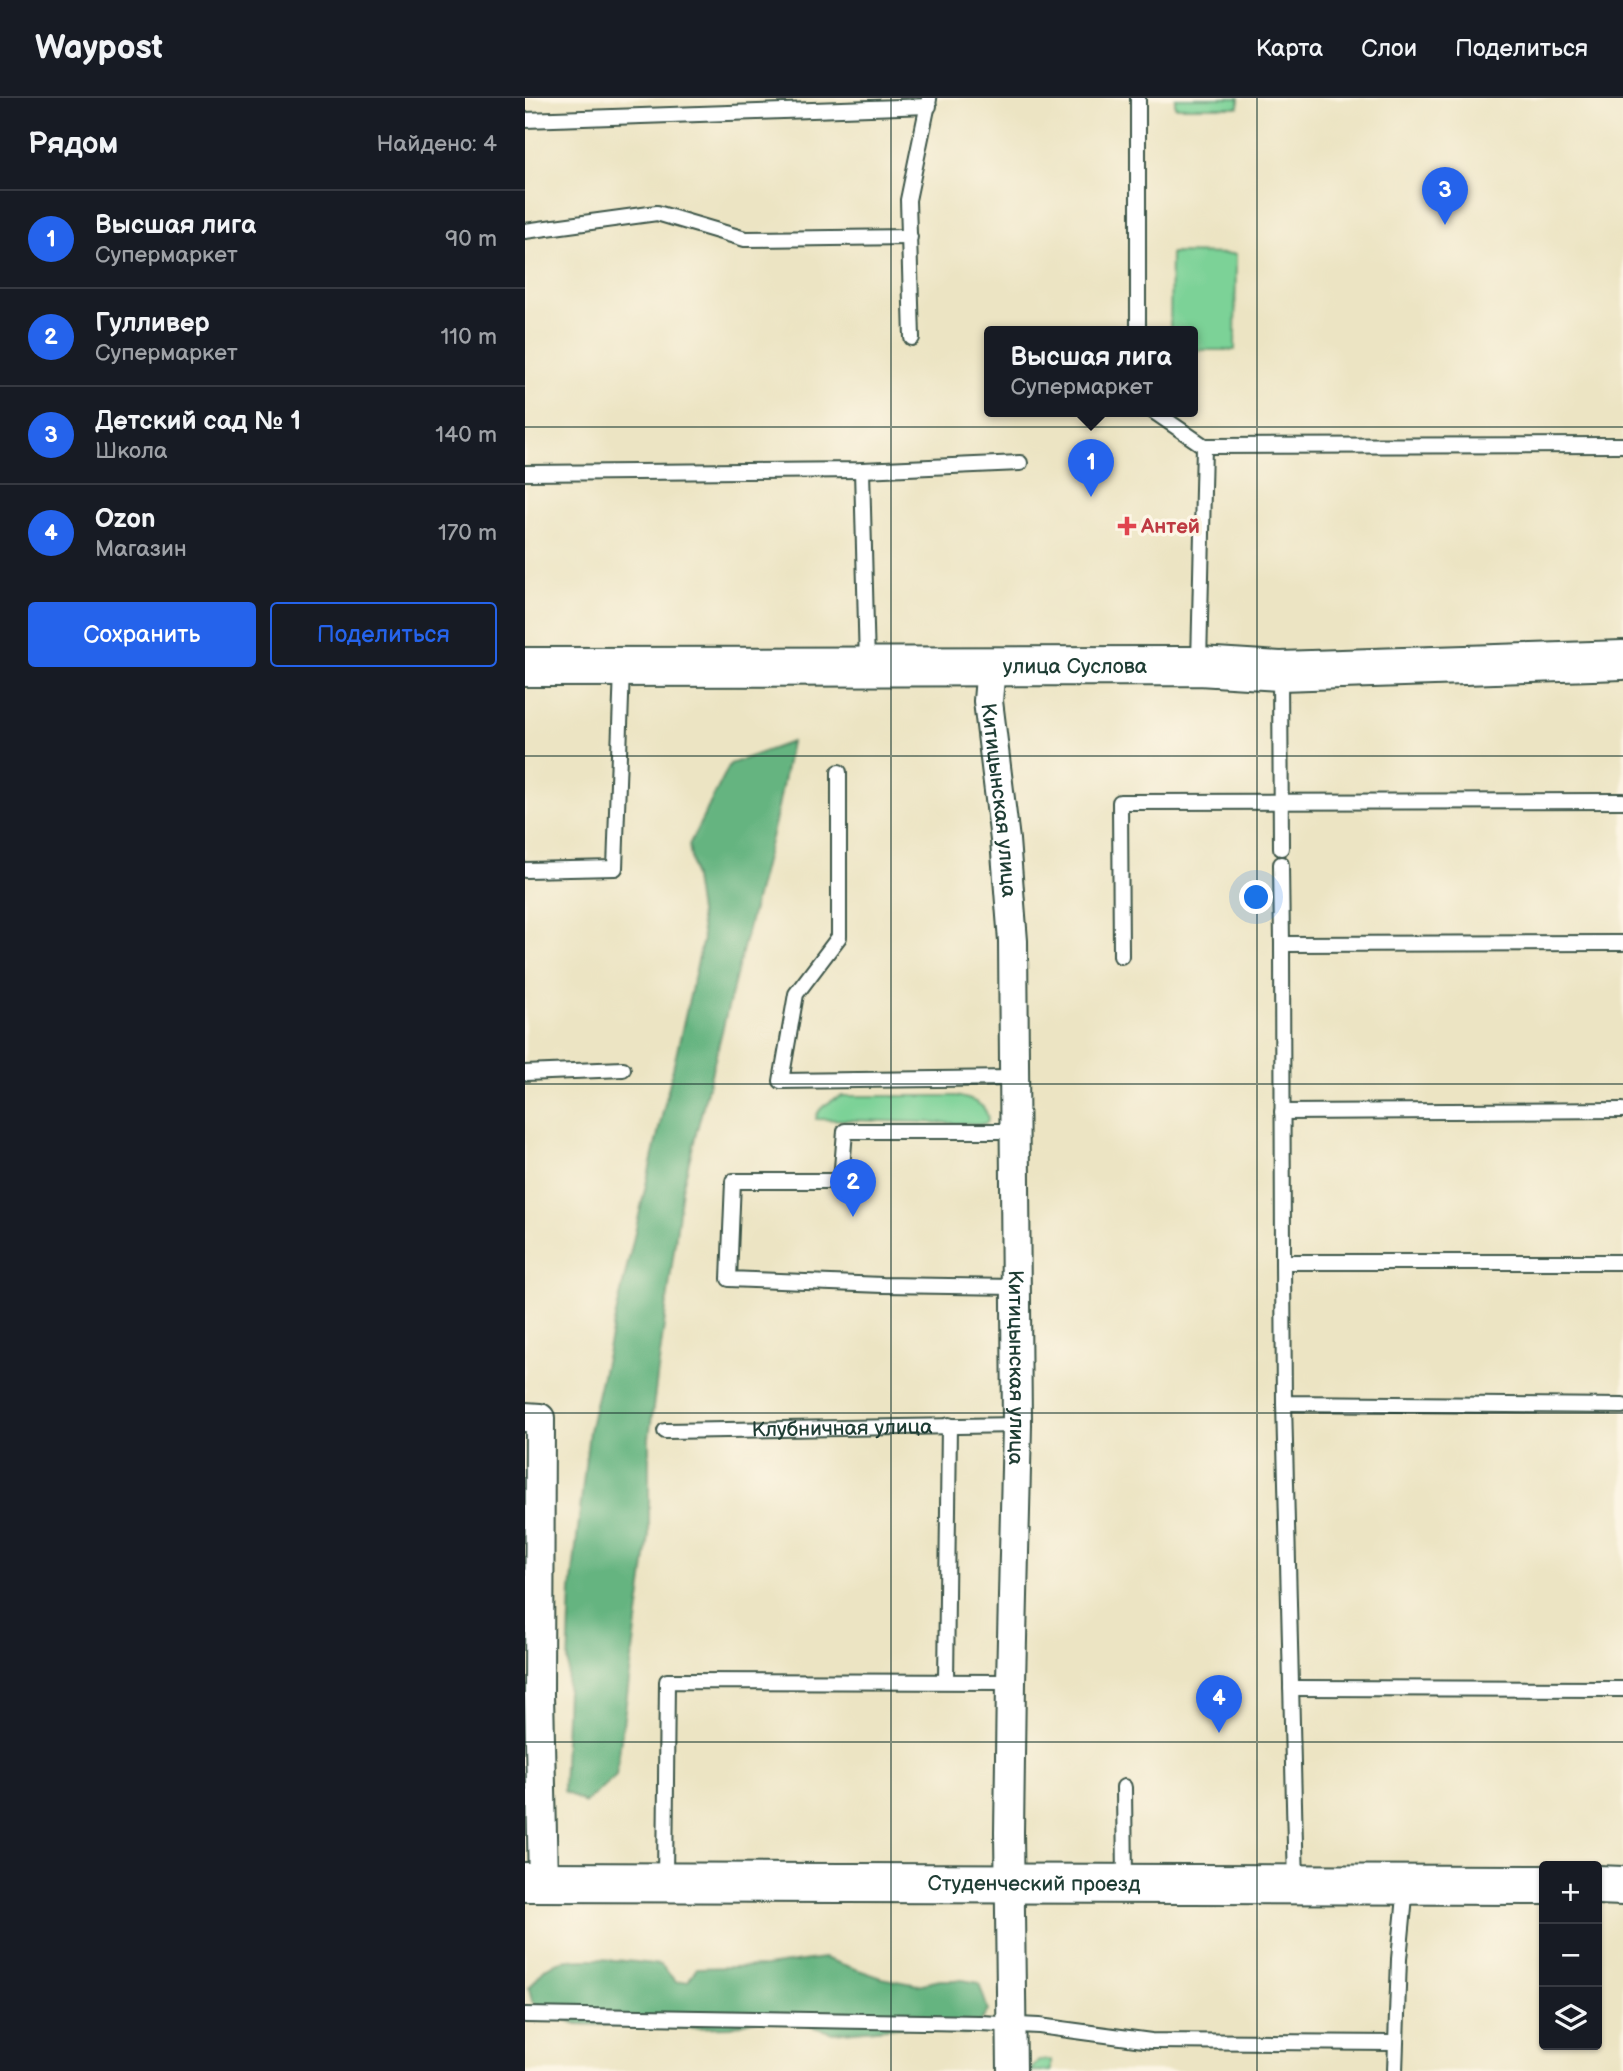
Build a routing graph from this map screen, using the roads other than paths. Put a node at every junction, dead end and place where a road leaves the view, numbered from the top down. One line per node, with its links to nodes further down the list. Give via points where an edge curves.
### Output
1 (1138, 98): 6 (lane)
2 (929, 102): 3 (lane); 5 (lane, via 908,200)
3 (525, 120)
4 (525, 231): 5 (lane, via 657,214 745,239)
5 (910, 237): 7 (lane)
6 (1138, 326)
7 (912, 338)
8 (1162, 417): 10 (lane)
9 (1623, 445): 10 (lane)
10 (1204, 446): 17 (lane)
11 (1020, 463): 12 (lane)
12 (862, 470): 13 (lane); 16 (lane)
13 (525, 473)
14 (1623, 660): 20 (street, улица Суслова)
15 (991, 665): 16 (street, улица Суслова); 17 (street, улица Суслова); 32 (street, Китицынская улица, via 988,701 1013,941)
16 (867, 666): 19 (street, улица Суслова)
17 (1199, 666): 20 (street, улица Суслова)
18 (525, 667): 19 (street, улица Суслова)
19 (622, 668): 26 (lane, via 615,868)
20 (1280, 671): 22 (lane)
21 (839, 772): 32 (lane, via 839,937 796,994 781,1081)
22 (1281, 801): 23 (lane); 24 (lane); 29 (lane, via 1120,802)
23 (1623, 801)
24 (1281, 848)
25 (1281, 864): 28 (lane)
26 (525, 870)
27 (1623, 943): 28 (lane)
28 (1282, 944): 34 (lane)
29 (1121, 956)
30 (622, 1069): 31 (lane)
31 (525, 1073)
32 (1014, 1079): 35 (street, Китицынская улица)
33 (1623, 1110): 34 (lane)
34 (1282, 1112): 36 (lane)
35 (1014, 1131): 38 (street, Китицынская улица); 38 (lane, via 845,1131 841,1181 733,1181 729,1279)
36 (1283, 1262): 37 (lane); 39 (lane)
37 (1623, 1262)
38 (1015, 1287): 43 (street, Китицынская улица)
39 (1284, 1403): 40 (lane); 47 (lane)
40 (1623, 1406)
41 (532, 1418): 49 (street)
42 (949, 1425): 43 (lane, Клубничная улица); 44 (lane, Клубничная улица); 45 (lane)
43 (1017, 1425): 46 (street, Китицынская улица)
44 (665, 1431)
45 (946, 1681): 46 (lane); 51 (lane, via 667,1681)
46 (1011, 1682): 53 (street, Китицынская улица)
47 (1291, 1688): 48 (lane); 59 (lane)
48 (1623, 1689)
49 (532, 1694): 52 (street)
50 (1124, 1787): 54 (lane)
51 (665, 1881): 52 (street, Студенческий проезд); 53 (street, Студенческий проезд)
52 (534, 1882)
53 (1011, 1883): 54 (street, Студенческий проезд); 61 (street, Китицынская улица)
54 (1125, 1885): 59 (street, Студенческий проезд)
55 (1406, 1885): 56 (street, Студенческий проезд); 59 (street, Студенческий проезд); 62 (lane)
56 (1539, 1885)
57 (1602, 1885): 58 (street)
58 (1623, 1885)
59 (1296, 1886)
60 (525, 2015): 61 (lane)
61 (1013, 2024): 62 (lane, via 1151,2041); 63 (street, Китицынская улица)
62 (1395, 2043): 64 (lane)
63 (1012, 2071)
64 (1395, 2071)

